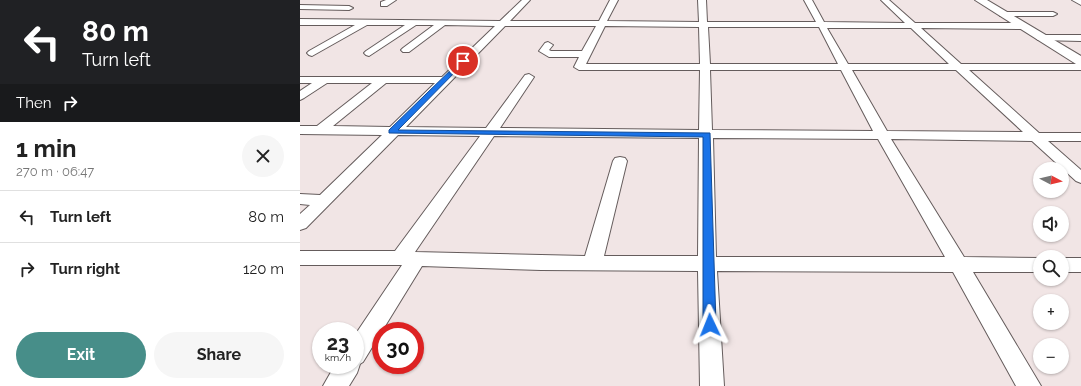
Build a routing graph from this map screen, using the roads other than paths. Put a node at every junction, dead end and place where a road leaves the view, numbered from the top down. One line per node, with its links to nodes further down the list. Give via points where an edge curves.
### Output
1 (392, 0): 10 (street)
2 (526, 0): 21 (street)
3 (614, 0): 22 (street)
4 (702, 0): 23 (street)
5 (808, 0): 24 (street)
6 (885, 0): 25 (street)
7 (980, 0): 14 (street)
8 (1076, 0): 9 (street)
9 (1081, 2)
10 (384, 4)
11 (300, 7): 12 (street)
12 (328, 8): 13 (street); 16 (street)
13 (349, 8)
14 (1003, 14): 15 (street); 26 (street)
15 (1053, 14)
16 (300, 22): 17 (street)
17 (315, 22): 18 (street); 27 (street)
18 (365, 22): 19 (street); 32 (street)
19 (414, 23): 20 (street); 33 (street)
20 (443, 23): 21 (street); 31 (street)
21 (502, 23): 22 (street); 44 (street)
22 (602, 24): 23 (street); 34 (street)
23 (704, 24): 24 (street); 38 (street)
24 (822, 24): 25 (street); 37 (street)
25 (911, 25): 26 (street); 39 (street)
26 (1022, 26): 28 (street)
27 (300, 29)
28 (1042, 38): 29 (street); 35 (street)
29 (1081, 38)
30 (548, 45): 34 (street, via 544,51 548,54)
31 (406, 50)
32 (312, 53)
33 (369, 53)
34 (586, 54): 38 (street, via 579,67)
35 (1081, 62)
36 (1081, 66): 39 (street)
37 (845, 67): 38 (street); 39 (street); 51 (street)
38 (705, 68): 50 (street)
39 (958, 68): 52 (street)
40 (529, 77): 49 (street)
41 (300, 80): 42 (street)
42 (325, 80): 43 (street); 45 (street)
43 (383, 80): 44 (street); 47 (street)
44 (444, 80): 48 (street)
45 (300, 96)
46 (300, 130): 47 (street)
47 (320, 130): 48 (street)
48 (392, 132): 49 (street); 57 (street)
49 (490, 132): 50 (street); 60 (street)
50 (707, 134): 51 (street); 62 (street)
51 (882, 135): 52 (street); 63 (street)
52 (1034, 136): 53 (street); 55 (street)
53 (1081, 137)
54 (620, 161): 61 (street)
55 (1081, 178)
56 (300, 199): 57 (street)
57 (324, 200): 58 (street)
58 (300, 224)
59 (300, 258): 60 (street)
60 (408, 259): 61 (street); 67 (street)
61 (593, 263): 62 (street)
62 (708, 263): 63 (street); 70 (street)
63 (959, 264): 64 (street); 71 (street)
64 (1033, 265)
65 (1069, 265): 66 (street)
66 (1081, 265)
67 (364, 339)
68 (342, 374): 69 (street)
69 (335, 386)
70 (712, 386)
71 (1029, 386)

